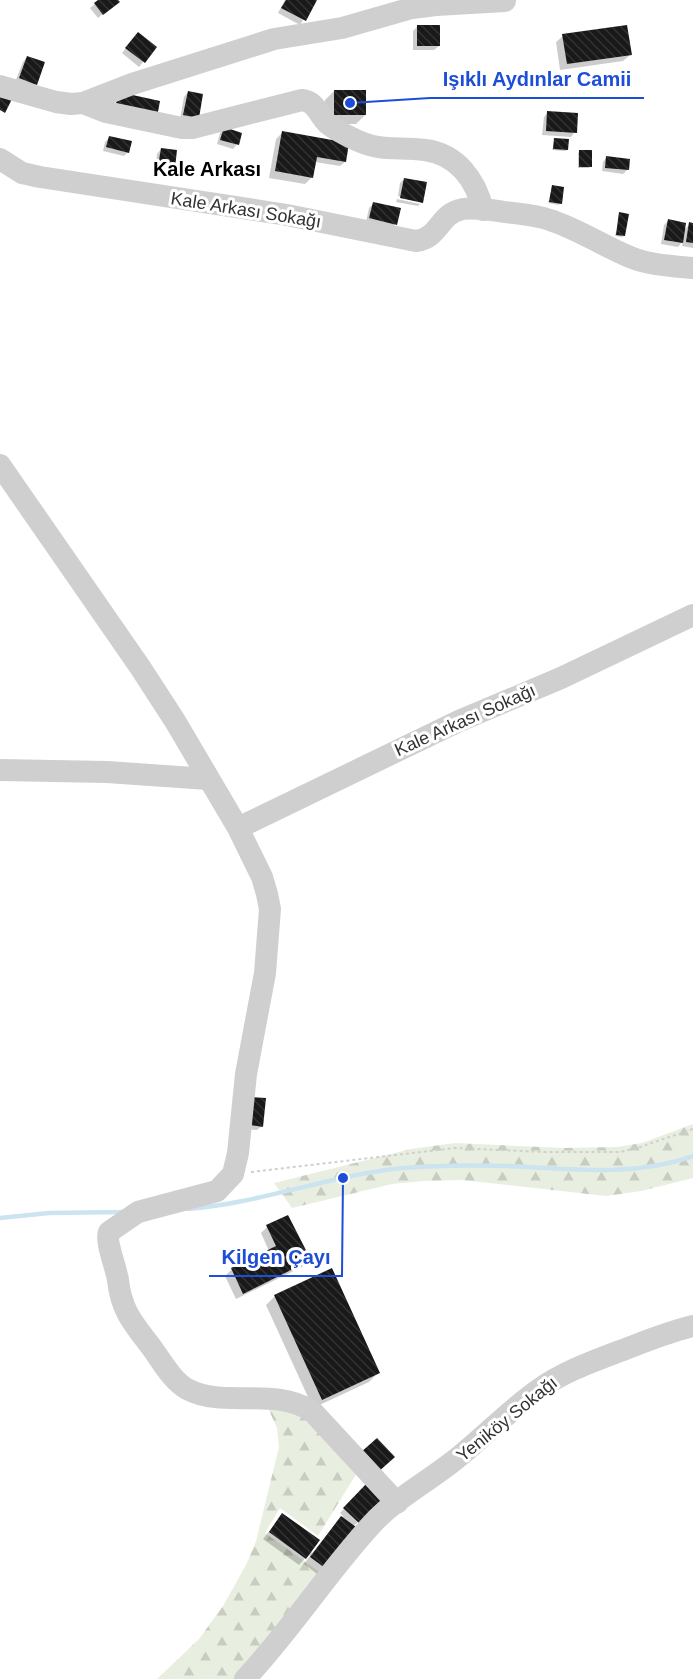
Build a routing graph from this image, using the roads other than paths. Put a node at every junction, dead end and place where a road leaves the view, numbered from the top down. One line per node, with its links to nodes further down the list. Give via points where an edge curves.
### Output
1 (505, 1): 3 (street, via 412,8 342,28 274,39)
2 (0, 86): 3 (street, via 56,102)
3 (83, 103): 5 (street, via 115,114 192,128 308,100 333,128 367,146 426,150 449,158 475,184)
4 (0, 159): 5 (street, Kale Arkası Sokağı, via 22,173 40,177 287,215 416,241 432,234 448,213)
5 (483, 210): 6 (street, Kale Arkası Sokağı, via 552,220 631,258)
6 (693, 268)
7 (0, 465): 10 (street, via 140,667)
8 (693, 615): 11 (street, Kale Arkası Sokağı, via 459,721)
9 (0, 770): 10 (street, via 117,772)
10 (208, 779): 11 (street)
11 (238, 828): 13 (street, via 262,877 270,909 265,973 246,1074 238,1153 232,1174 217,1191 138,1212 109,1232 107,1241 115,1260 119,1295 129,1318 187,1389 225,1397 300,1403 312,1411)
12 (693, 1326): 13 (street, Yeniköy Sokağı, via 558,1376)
13 (397, 1503): 14 (street, Yeniköy Sokağı, via 347,1552)
14 (245, 1679)

